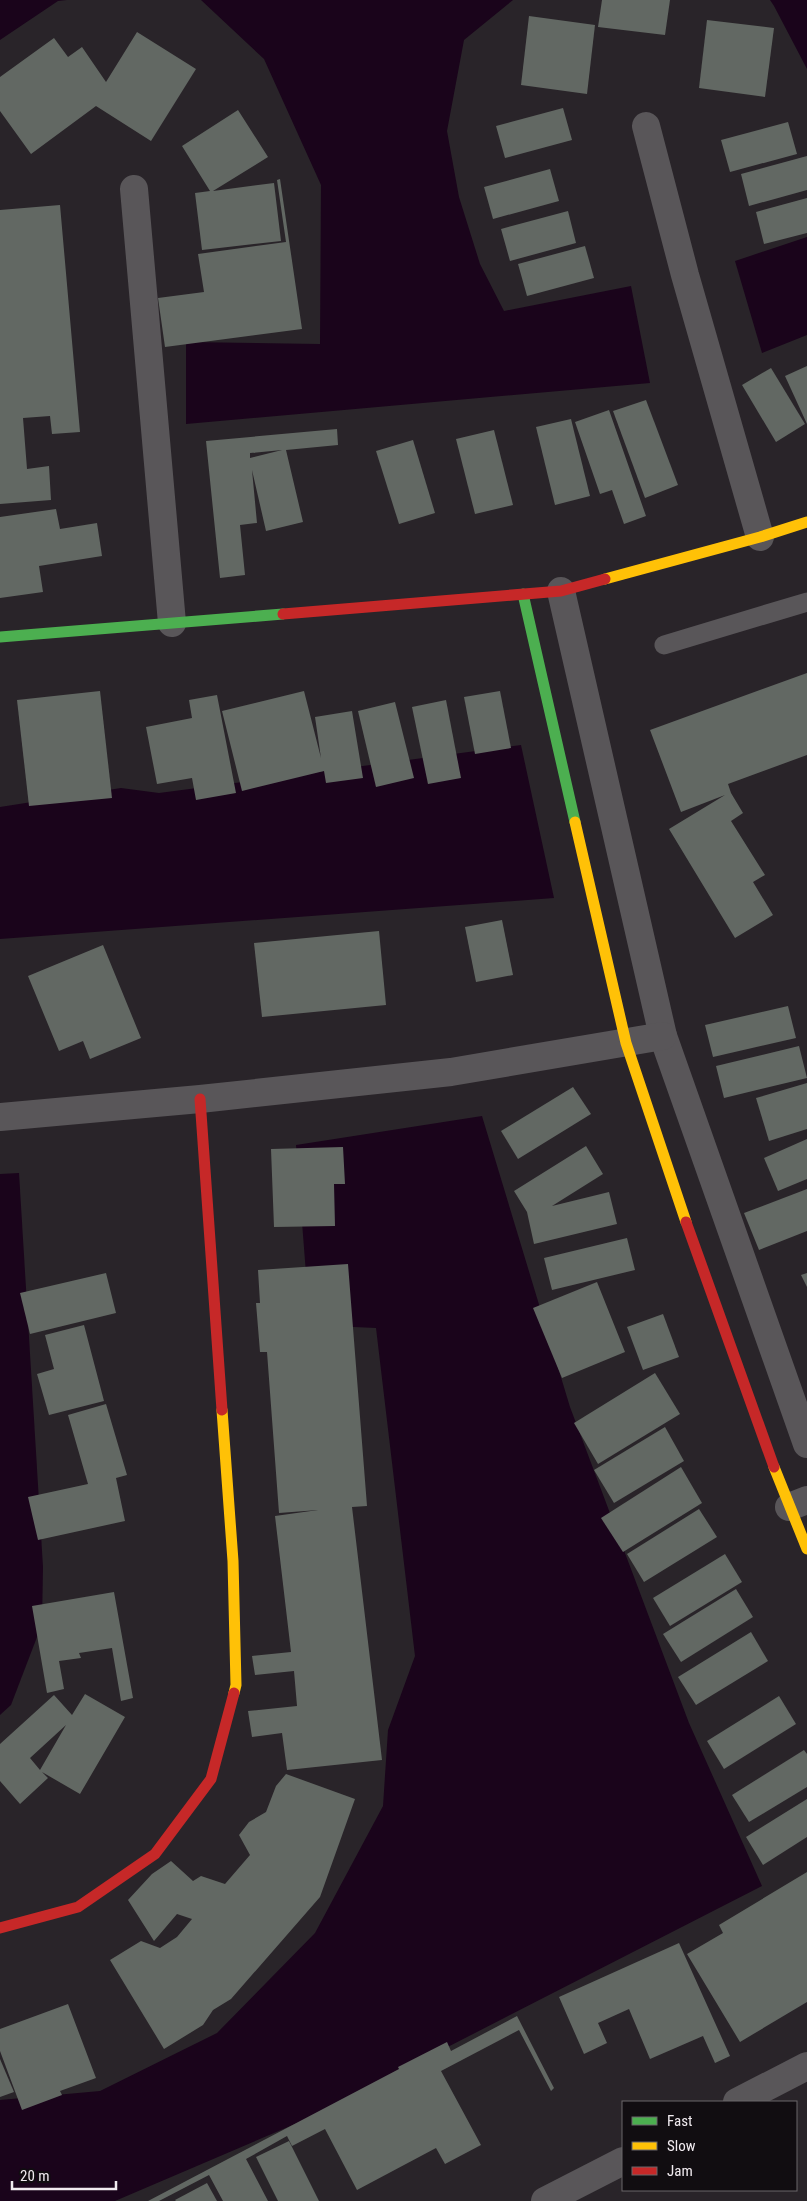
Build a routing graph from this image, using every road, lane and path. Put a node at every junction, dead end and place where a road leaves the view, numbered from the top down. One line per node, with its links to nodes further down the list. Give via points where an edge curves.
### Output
1 (646, 126): 4 (street)
2 (134, 189): 8 (street)
3 (807, 522): 4 (street)
4 (760, 537): 5 (street)
5 (560, 591): 6 (street); 11 (street)
6 (523, 594): 8 (street); 12 (street)
7 (807, 602): 10 (lane)
8 (172, 623): 9 (street)
9 (0, 637)
10 (664, 645)
11 (663, 1036): 12 (street); 15 (street)
12 (626, 1043): 13 (street, via 451,1072); 16 (street, via 705,1277)
13 (200, 1099): 14 (street); 18 (street, via 233,1561 236,1685 211,1779 155,1854 78,1907)
14 (0, 1117)
15 (807, 1444)
16 (798, 1504): 17 (street)
17 (807, 1549)
18 (0, 1928)
19 (807, 2066): 20 (street)
20 (739, 2101)
21 (622, 2162): 22 (street)
22 (545, 2201)

